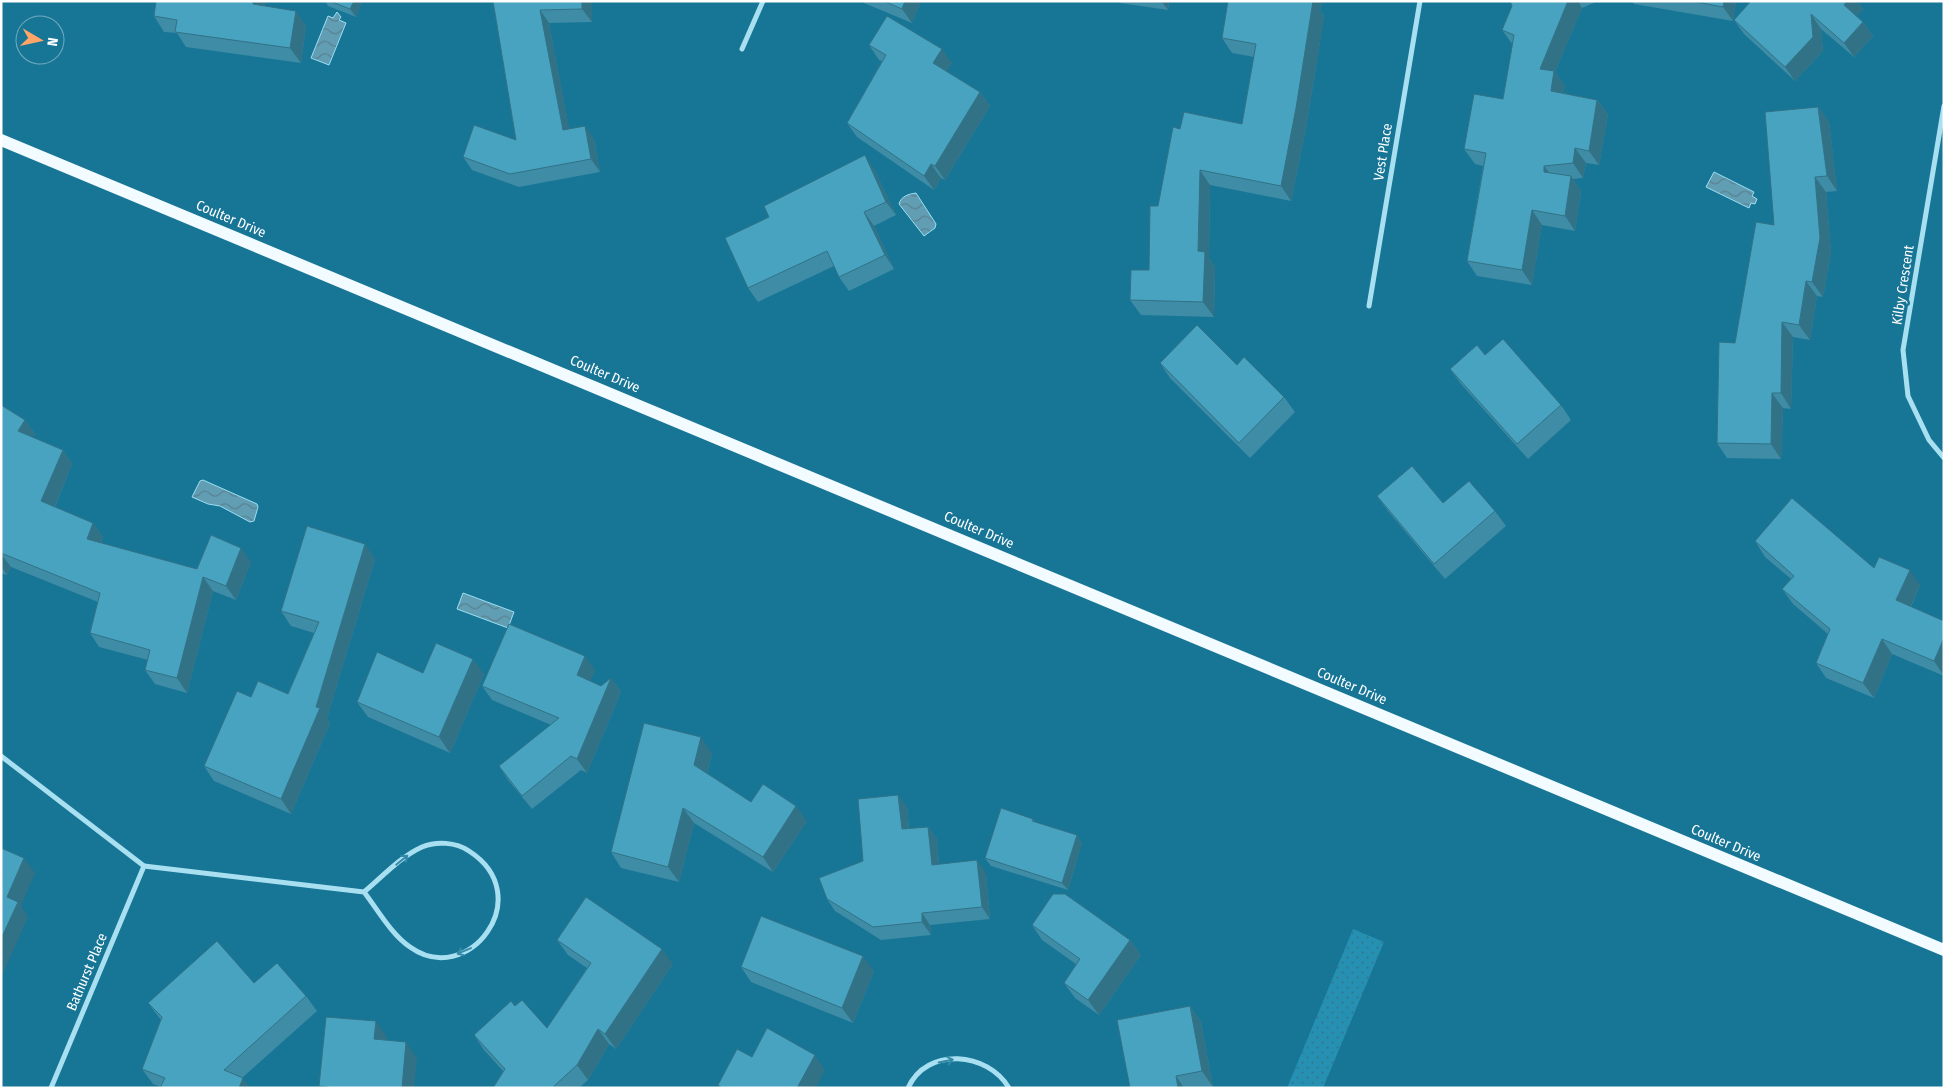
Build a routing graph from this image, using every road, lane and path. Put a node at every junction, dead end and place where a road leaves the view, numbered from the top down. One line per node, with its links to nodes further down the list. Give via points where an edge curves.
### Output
1 (762, 1): 3 (street)
2 (1420, 1): 6 (street, Vest Place)
3 (742, 50)
4 (1944, 106): 7 (street, Kilby Crescent, via 1903,350 1908,396 1928,440)
5 (1, 140): 11 (main road, Coulter Drive)
6 (1369, 306)
7 (1944, 458)
8 (1, 756): 9 (street)
9 (144, 866): 10 (street); 12 (street, Bathurst Place)
10 (364, 892): 10 (street, one-way to 10, via 405,857 423,847 443,843 464,847 481,858 493,876 499,896 496,916 486,935 471,949 452,956 431,956 411,948 396,934)
11 (1944, 950)
12 (51, 1088)
13 (908, 1088): 14 (street, one-way to 14, via 925,1068 945,1059 966,1058 987,1065)
14 (1009, 1088)

